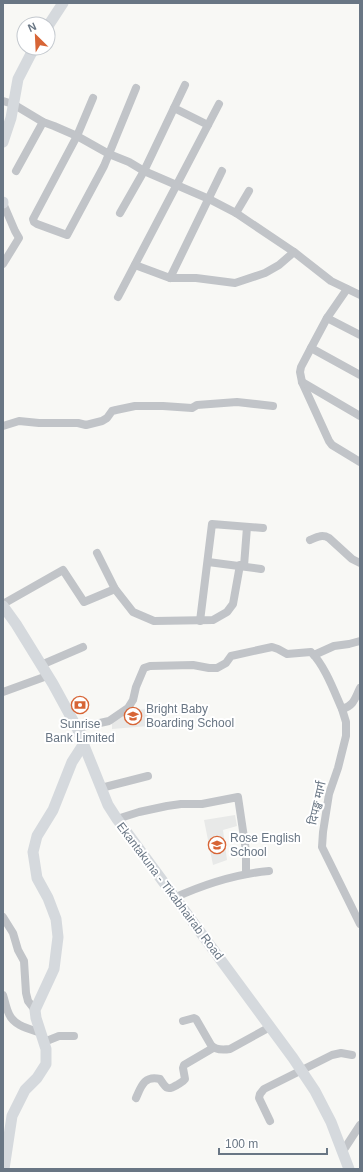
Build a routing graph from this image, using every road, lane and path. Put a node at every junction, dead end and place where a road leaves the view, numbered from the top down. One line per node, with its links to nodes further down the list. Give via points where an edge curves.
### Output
1 (62, 3): 2 (main road)
2 (54, 16)
3 (30, 56): 7 (main road)
4 (185, 85): 9 (street)
5 (136, 88): 14 (street)
6 (93, 98): 12 (street)
7 (8, 102): 10 (street); 13 (main road, via 11,118)
8 (219, 104): 11 (street)
9 (174, 108): 11 (street); 16 (street)
10 (43, 122): 12 (street); 15 (street)
11 (208, 124): 18 (street)
12 (76, 136): 14 (street); 14 (street, via 34,219 37,224 67,235)
13 (3, 142)
14 (109, 154): 16 (street)
15 (16, 171)
16 (144, 171): 18 (street); 22 (street)
17 (222, 171): 20 (street)
18 (176, 186): 20 (street); 26 (street)
19 (249, 191): 23 (street)
20 (209, 199): 23 (street); 27 (street)
21 (3, 202): 25 (street, via 19,238)
22 (120, 213)
23 (236, 213): 24 (street)
24 (294, 252): 27 (street, via 265,273 235,283); 28 (street, via 331,281)
25 (3, 264)
26 (135, 265): 27 (street); 30 (street)
27 (170, 278)
28 (347, 289): 29 (street); 31 (street)
29 (360, 295)
30 (118, 297)
31 (327, 318): 32 (street); 33 (street)
32 (360, 335)
33 (311, 348): 34 (street); 35 (street, via 301,367)
34 (360, 375)
35 (302, 382): 37 (street); 39 (street, via 329,441)
36 (273, 406): 38 (street, via 238,402 197,405 192,408 135,406 116,410 102,421 86,425 19,421)
37 (360, 416)
38 (3, 426)
39 (360, 462)
40 (247, 527): 41 (street); 44 (street, via 212,524); 46 (street)
41 (263, 528)
42 (310, 540): 45 (street, via 325,535)
43 (97, 553): 48 (street)
44 (208, 562): 46 (street); 50 (street)
45 (360, 563)
46 (242, 566): 47 (street); 50 (street, via 233,604 227,612 213,620)
47 (260, 568)
48 (115, 589): 49 (street, via 84,602 63,570); 50 (street, via 133,612 154,621)
49 (3, 605): 54 (main road, Ekantakuna - Tikabhairab Road)
50 (200, 621)
51 (360, 641): 53 (street, via 334,646)
52 (82, 647): 54 (street)
53 (314, 655): 58 (street, दिपङ्ख मार्ग, via 322,666); 59 (street, via 311,652 287,654 272,647 231,656 226,663 217,668 193,665 150,666 144,668 128,708 109,721)
54 (41, 665): 55 (main road, Ekantakuna - Tikabhairab Road)
55 (47, 676): 57 (street); 59 (main road, Ekantakuna - Tikabhairab Road)
56 (360, 688): 58 (street, via 349,707)
57 (3, 692)
58 (342, 709): 68 (street, दिपङ्ख मार्ग, via 346,722 346,736 330,794 322,847)
59 (77, 728): 60 (main road, Ekantakuna - Tikabhairab Road)
60 (83, 745): 62 (main road, Ekantakuna - Tikabhairab Road); 70 (main road, via 72,762 53,810 37,836 33,852 37,878 56,920 58,937 54,969)
61 (148, 776): 62 (street)
62 (101, 788): 63 (main road, Ekantakuna - Tikabhairab Road)
63 (117, 819): 65 (street, via 167,806 202,804 238,797 246,851); 66 (main road, Ekantakuna - Tikabhairab Road)
64 (269, 870): 65 (street)
65 (246, 874): 66 (street, via 199,887)
66 (174, 898): 72 (main road, Ekantakuna - Tikabhairab Road)
67 (3, 917): 70 (street, via 13,933 24,961 26,993)
68 (360, 924)
69 (3, 995): 74 (street, via 9,1016)
70 (35, 1010): 74 (main road)
71 (183, 1021): 75 (street, via 196,1019)
72 (270, 1027): 75 (street, via 230,1049); 77 (main road, Ekantakuna - Tikabhairab Road)
73 (74, 1036): 74 (street)
74 (42, 1037): 82 (main road, via 46,1049 46,1064 37,1078 24,1090 12,1116)
75 (214, 1048): 78 (street, via 184,1065 183,1082 169,1089 160,1079 152,1078 142,1084)
76 (352, 1055): 77 (street, via 332,1055)
77 (301, 1070): 79 (street, via 264,1089 260,1094 259,1098); 81 (main road, Ekantakuna - Tikabhairab Road, via 315,1091)
78 (136, 1098)
79 (270, 1121)
80 (360, 1125): 81 (street)
81 (343, 1151): 83 (main road, Ekantakuna - Tikabhairab Road)
82 (4, 1169)
83 (349, 1169)

